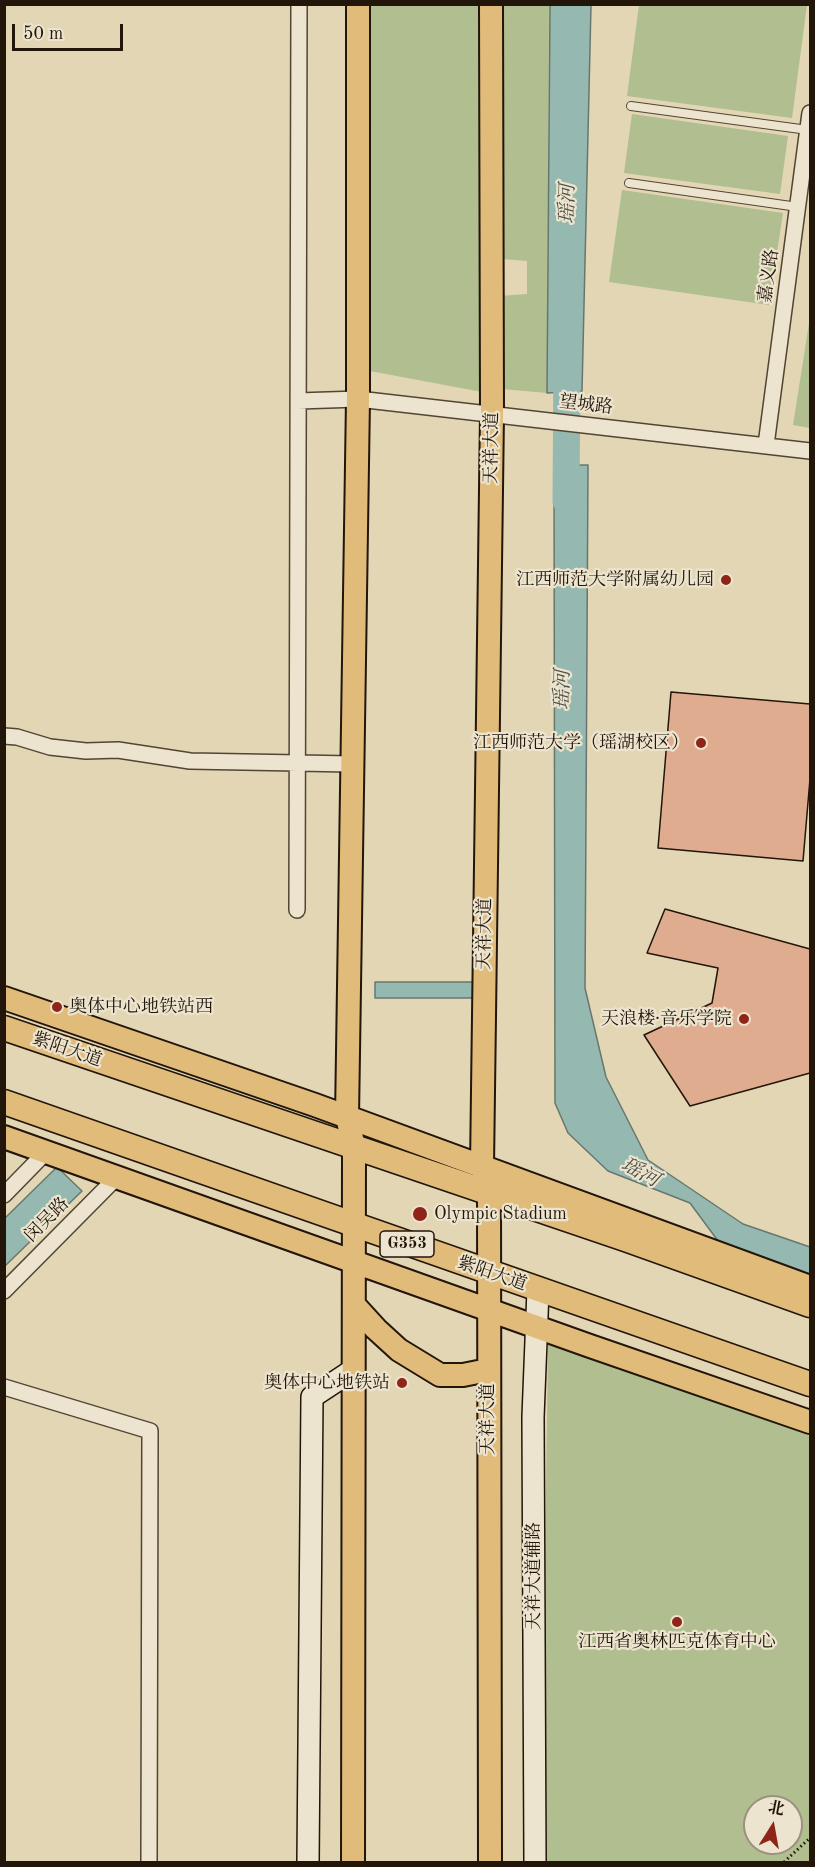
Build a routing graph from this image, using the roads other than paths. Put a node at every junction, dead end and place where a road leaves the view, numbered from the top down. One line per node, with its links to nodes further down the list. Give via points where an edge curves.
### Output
1 (299, 4): 10 (street)
2 (358, 4): 9 (main road)
3 (491, 4): 11 (main road, 天祥大道)
4 (630, 106): 6 (lane)
5 (810, 113): 6 (street, 嘉义路)
6 (808, 130): 8 (street, 嘉义路)
7 (629, 183): 8 (lane)
8 (798, 207): 12 (street, 嘉义路)
9 (358, 399): 10 (street, 望城路); 11 (street, 望城路); 16 (main road)
10 (298, 401): 15 (street)
11 (502, 415): 12 (street, 望城路); 25 (main road, 天祥大道)
12 (766, 445): 13 (street, 望城路)
13 (810, 451)
14 (4, 736): 15 (street, via 51,747 118,750 190,760)
15 (297, 762): 16 (street); 17 (street)
16 (352, 764): 21 (main road)
17 (297, 910)
18 (4, 998): 21 (main road)
19 (4, 1028): 23 (highway, 紫阳大道)
20 (4, 1102): 29 (highway, 紫阳大道 / G353)
21 (347, 1117): 23 (main road); 25 (main road)
22 (4, 1137): 24 (main road)
23 (354, 1147): 27 (highway, 紫阳大道); 29 (main road)
24 (46, 1152): 26 (main road); 28 (street)
25 (482, 1166): 27 (main road, 天祥大道); 32 (main road)
26 (117, 1178): 30 (main road); 34 (street, 闵吴路)
27 (489, 1193): 31 (main road, 天祥大道); 35 (highway, 紫阳大道)
28 (4, 1195)
29 (354, 1225): 30 (main road); 31 (highway, 紫阳大道 / G353)
30 (354, 1262): 36 (main road); 37 (main road)
31 (489, 1273): 33 (highway, 紫阳大道 / G353); 37 (main road, 天祥大道)
32 (810, 1287)
33 (538, 1290): 38 (main road, 天祥大道辅路); 41 (highway, 紫阳大道 / G353)
34 (4, 1291)
35 (810, 1305)
36 (355, 1306): 39 (main road); 40 (main road, via 399,1350 440,1375)
37 (489, 1310): 38 (main road); 40 (main road, 天祥大道)
38 (536, 1327): 43 (main road); 48 (main road, 天祥大道辅路)
39 (353, 1370): 45 (main road, via 312,1397); 46 (main road)
40 (488, 1370): 47 (main road, 天祥大道)
41 (810, 1384)
42 (4, 1387): 44 (street, via 150,1431)
43 (810, 1422)
44 (149, 1863)
45 (308, 1863)
46 (353, 1863)
47 (490, 1863)
48 (535, 1863)

